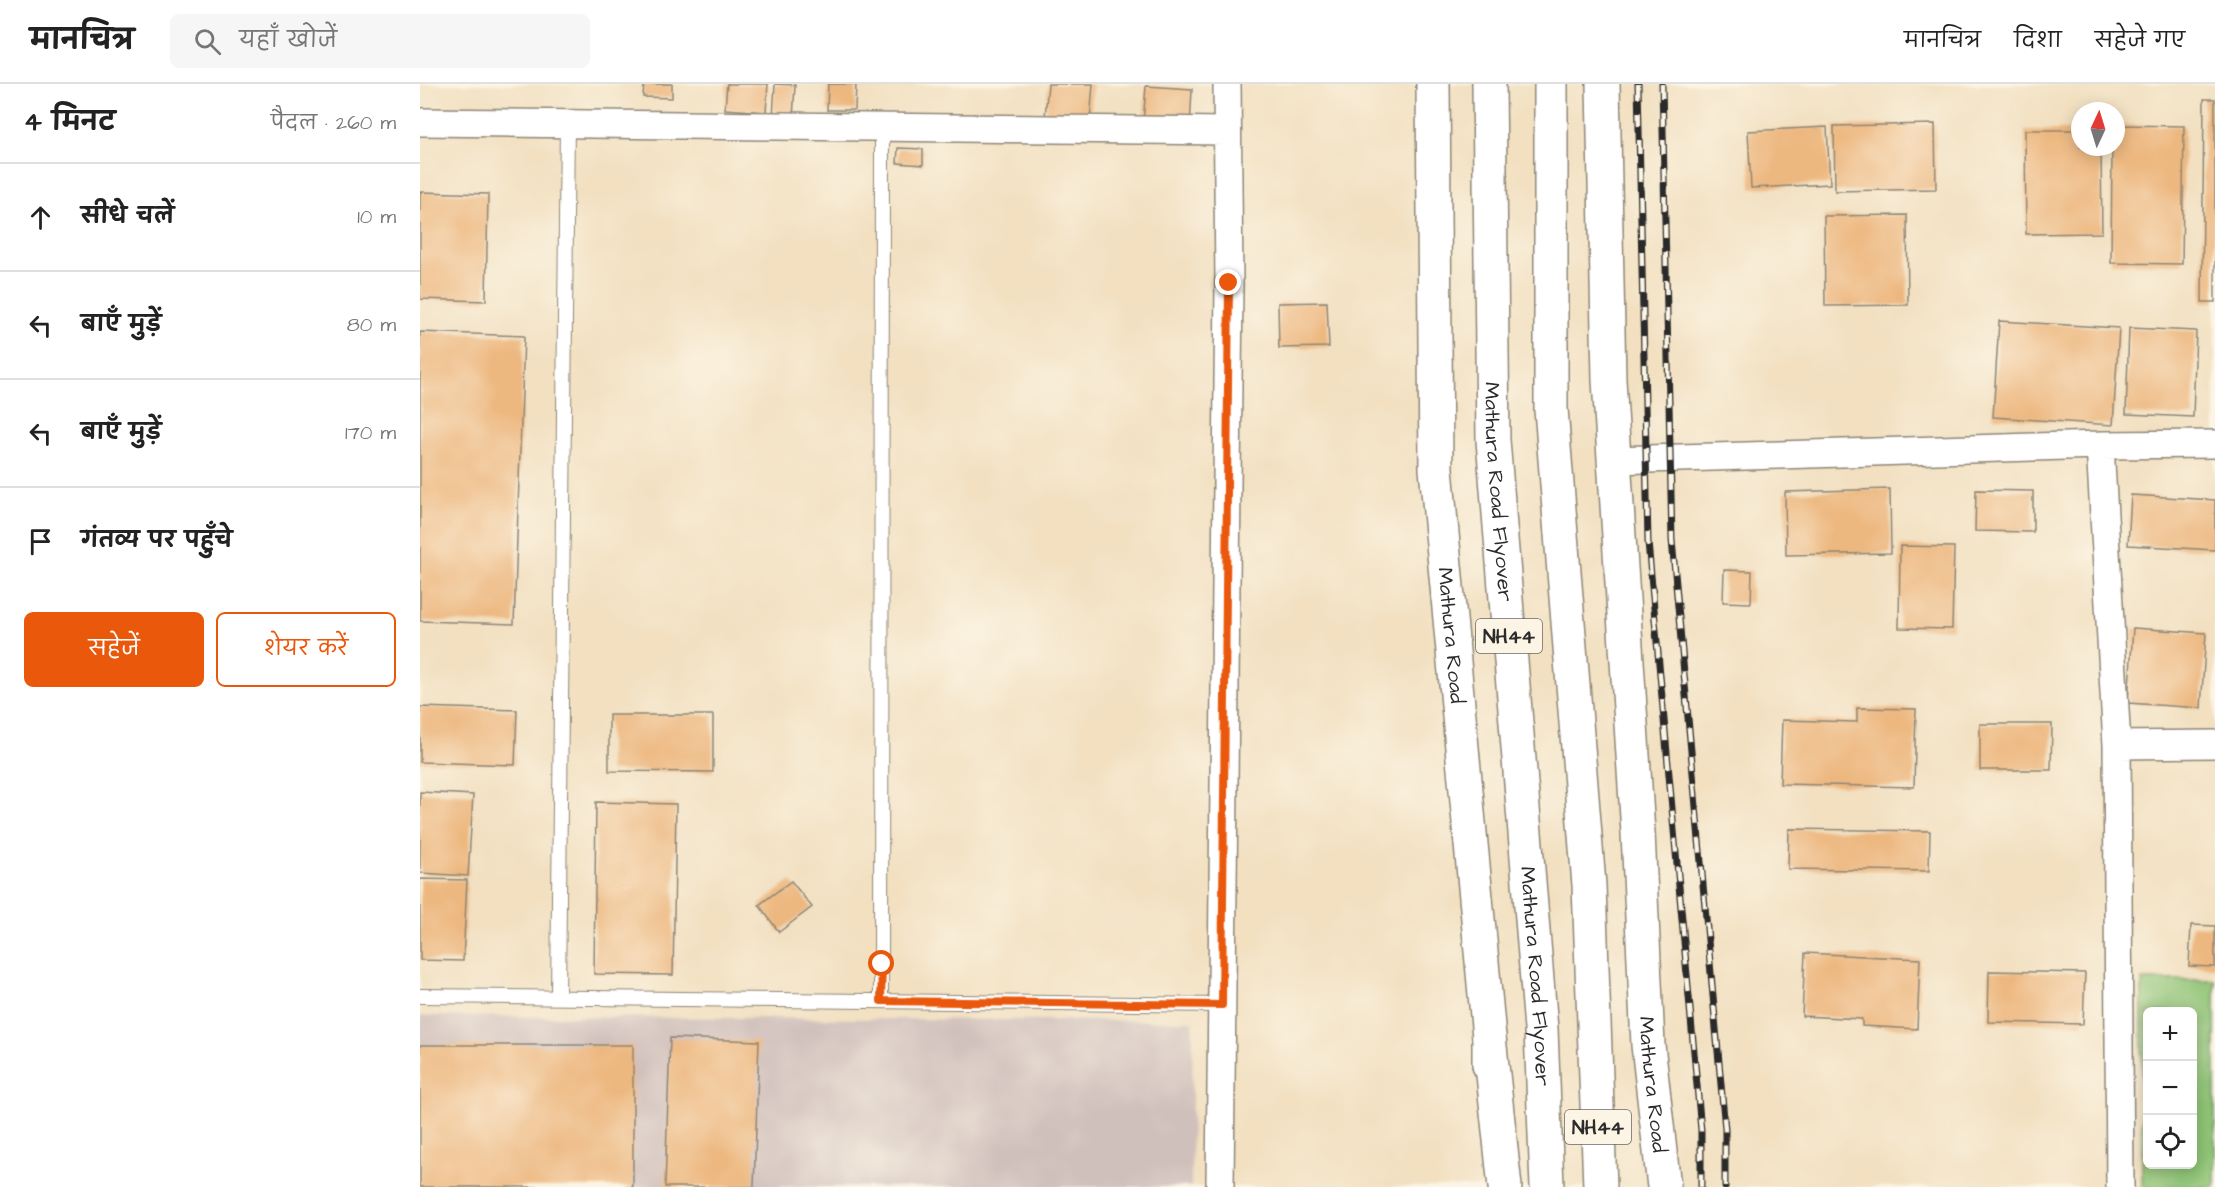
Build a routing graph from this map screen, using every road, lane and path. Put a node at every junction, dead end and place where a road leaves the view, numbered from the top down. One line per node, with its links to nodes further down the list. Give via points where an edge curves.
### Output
1 (1227, 84): 9 (street)
2 (1433, 84): 19 (main road, Mathura Road, via 1436,469)
3 (1489, 84): 24 (main road, Mathura Road Flyover / NH44, via 1493,440 1541,1029)
4 (1551, 84): 20 (main road, NH44, via 1551,409 1589,885)
5 (1603, 84): 12 (main road, Mathura Road)
6 (420, 122): 7 (street)
7 (567, 124): 8 (street); 16 (lane)
8 (882, 127): 9 (street); 17 (lane)
9 (1227, 131): 18 (street)
10 (2215, 444): 11 (street)
11 (2100, 445): 12 (street); 14 (street)
12 (1614, 460): 25 (main road, Mathura Road, via 1648,1045)
13 (2215, 744): 14 (street)
14 (2117, 745): 26 (street)
15 (420, 996): 16 (lane)
16 (558, 997): 17 (lane)
17 (881, 1001): 18 (lane)
18 (1222, 1005): 21 (street)
19 (1489, 1037): 22 (main road, Mathura Road); 23 (main road)
20 (1601, 1184)
21 (1220, 1187)
22 (1490, 1187)
23 (1505, 1187)
24 (1547, 1187)
25 (1664, 1187)
26 (2120, 1187)

